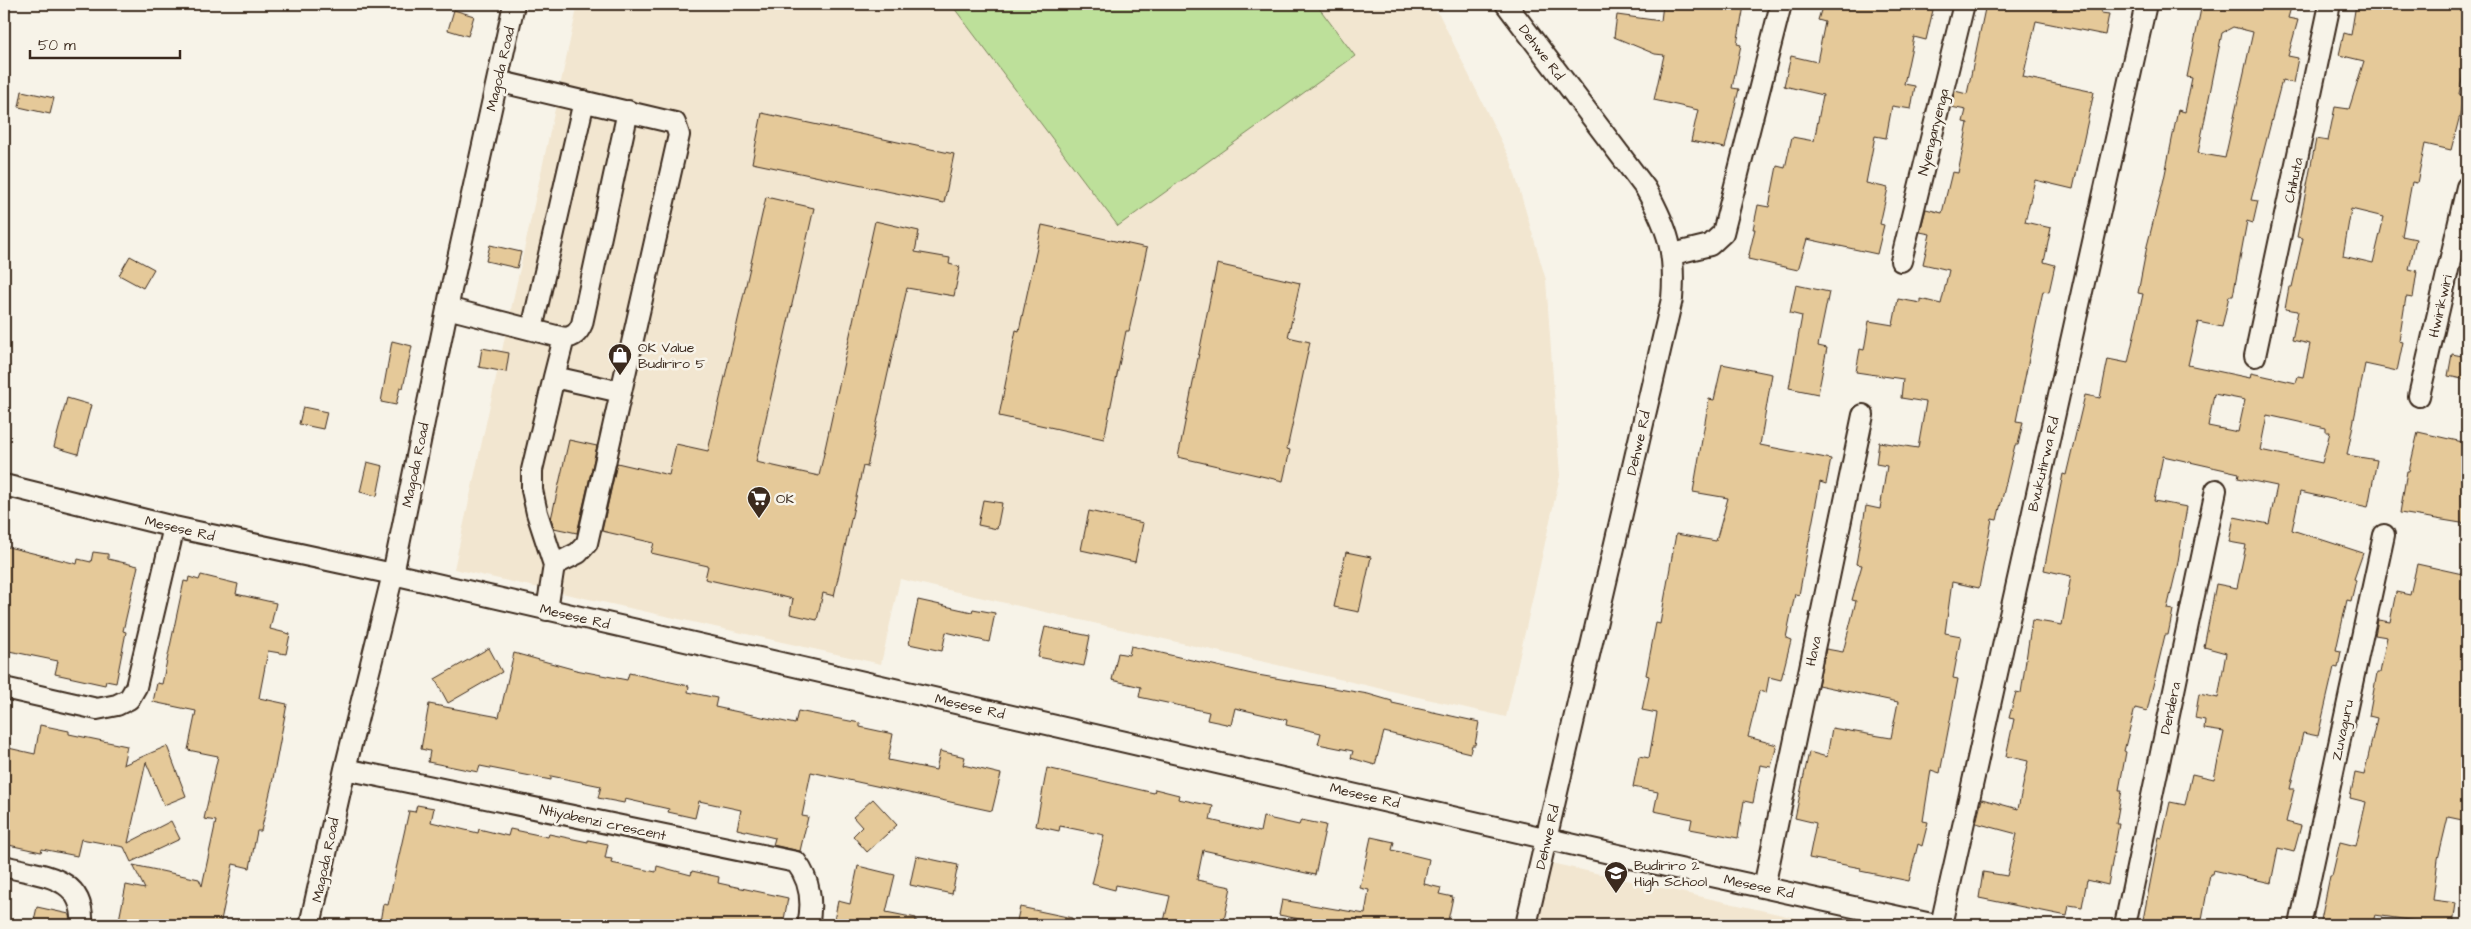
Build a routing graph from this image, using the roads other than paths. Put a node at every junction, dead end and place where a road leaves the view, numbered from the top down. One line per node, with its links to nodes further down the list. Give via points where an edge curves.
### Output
1 (514, 4): 7 (street, Magoda Road)
2 (1506, 4): 11 (street, Dehwe Rd, via 1646,189 1662,219)
3 (1781, 4): 11 (street, via 1723,233 1710,245)
4 (1964, 4): 12 (street, Nyenganyenga)
5 (2146, 4): 38 (street, Bvukutirwa Rd)
6 (2330, 4): 16 (street, Chihuta)
7 (497, 81): 8 (street); 13 (street, Magoda Road)
8 (584, 101): 9 (street); 14 (street)
9 (628, 111): 15 (street, via 582,324 578,333); 18 (street, via 675,123 679,135)
10 (2467, 187): 19 (street, Hwirikwiri)
11 (1673, 254): 30 (street, Dehwe Rd, via 1672,299)
12 (1901, 261)
13 (447, 308): 14 (street); 26 (street, Magoda Road)
14 (532, 330): 15 (street)
15 (564, 338): 17 (street)
16 (2255, 356)
17 (554, 377): 18 (street); 25 (street, via 532,470 532,490)
18 (621, 392): 25 (street, via 586,543 578,553)
19 (2419, 396)
20 (1863, 415): 32 (street, Hava)
21 (4, 485): 23 (street, Mesese Rd)
22 (2216, 490): 39 (street, Dendera)
23 (174, 527): 26 (street, Mesese Rd); 28 (street, via 136,687 129,699 97,709)
24 (2384, 535): 40 (street, Zuvaguru)
25 (554, 564): 27 (street)
26 (393, 574): 27 (street, Mesese Rd); 29 (street, Magoda Road)
27 (547, 610): 30 (street, Mesese Rd)
28 (4, 688)
29 (345, 769): 34 (street, Magoda Road); 35 (street, Ntiyabenzi crescent, via 796,862 808,885)
30 (1547, 837): 32 (street, Mesese Rd); 36 (street, Dehwe Rd)
31 (4, 866): 33 (street, via 64,882 75,892)
32 (1764, 887): 37 (street, Mesese Rd)
33 (82, 925)
34 (310, 925)
35 (808, 925)
36 (1526, 925)
37 (1936, 925)
38 (1941, 925)
39 (2125, 925)
40 (2300, 925)

